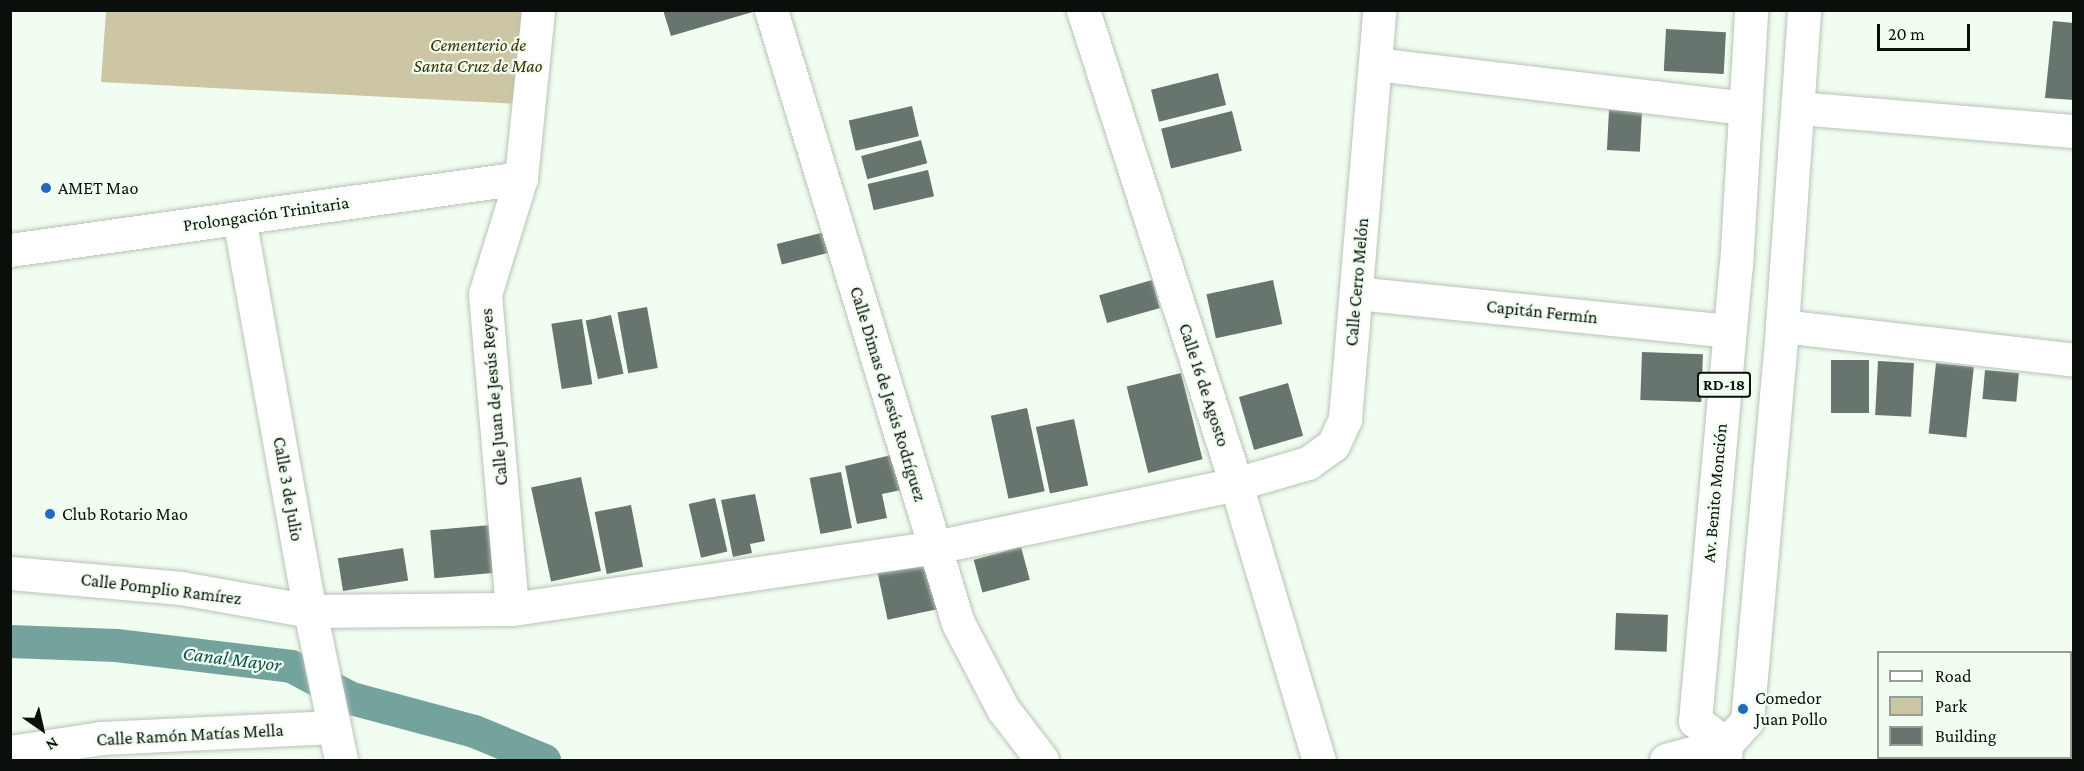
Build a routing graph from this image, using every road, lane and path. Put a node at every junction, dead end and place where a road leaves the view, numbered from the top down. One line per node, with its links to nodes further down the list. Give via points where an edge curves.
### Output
1 (538, 10): 11 (street, Calle Juan de Jesús Reyes)
2 (771, 10): 19 (street, Calle Dimas de Jesús Rodríguez)
3 (1083, 10): 18 (street, Calle 16 de Agosto)
4 (1379, 10): 7 (street, Calle Cerro Melón)
5 (1751, 10): 8 (street, Av. Benito Monción / RD-18)
6 (1804, 10): 9 (street, RD-18)
7 (1376, 64): 8 (street); 14 (street, Calle Cerro Melón)
8 (1745, 108): 16 (street, Av. Benito Monción / RD-18)
9 (1798, 108): 10 (street); 15 (street, RD-18)
10 (2073, 132)
11 (520, 178): 12 (street, Prolongación Trinitaria); 21 (street, Calle Juan de Jesús Reyes, via 485,294)
12 (239, 218): 13 (street, Prolongación Trinitaria); 22 (street, Calle 3 de Julio)
13 (10, 250)
14 (1356, 293): 16 (street, Capitán Fermín); 18 (street, Calle Cerro Melón, via 1345,419 1333,446 1308,463)
15 (1782, 326): 17 (street); 25 (street, RD-18, via 1747,722)
16 (1729, 331): 25 (street, Av. Benito Monción / RD-18, via 1695,721)
17 (2073, 360)
18 (1236, 484): 19 (street, Calle Cerro Melón); 28 (street, Calle 16 de Agosto)
19 (936, 547): 21 (street, Calle Pomplio Ramírez); 27 (street, Calle Dimas de Jesús Rodríguez, via 958,623 1003,710)
20 (10, 573): 22 (street, Calle Pomplio Ramírez, via 181,588)
21 (512, 609): 22 (street, Calle Pomplio Ramírez)
22 (310, 611): 23 (street, Calle 3 de Julio)
23 (333, 720): 24 (street, Calle Ramón Matías Mella, via 101,738); 26 (street, Calle 3 de Julio)
24 (10, 752)
25 (1725, 752): 29 (street)
26 (341, 760)
27 (1042, 760)
28 (1319, 760)
29 (1666, 760)

